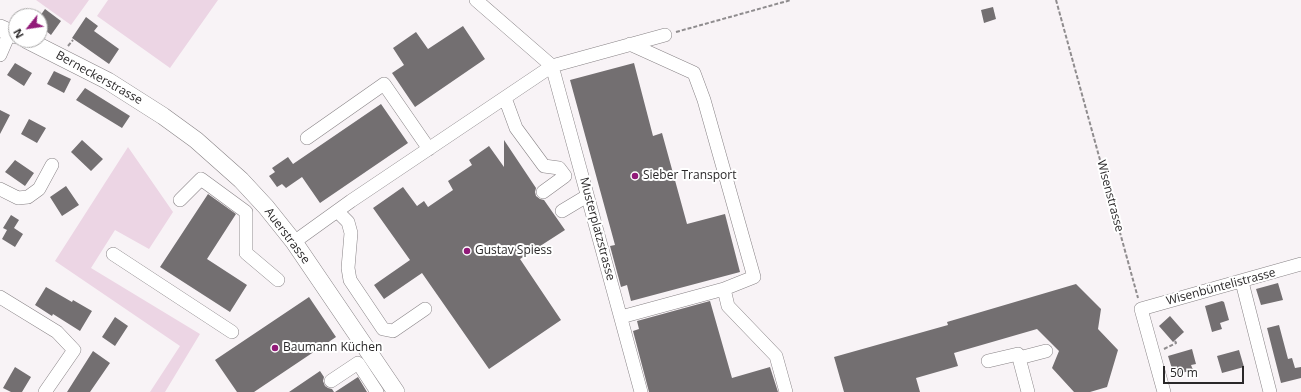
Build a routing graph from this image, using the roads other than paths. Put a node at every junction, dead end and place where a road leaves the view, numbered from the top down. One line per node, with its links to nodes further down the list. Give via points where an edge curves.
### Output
1 (476, 0): 7 (street)
2 (665, 34): 4 (street)
3 (8, 35): 6 (street)
4 (630, 44): 7 (street); 24 (street, via 694,73 754,277)
5 (43, 48): 9 (main road, Berneckerstrasse, via 108,81)
6 (0, 55)
7 (552, 66): 8 (street); 15 (street, Musterplatzstrasse)
8 (505, 98): 11 (street); 14 (street, via 516,128 544,166 560,168 565,176)
9 (150, 107): 19 (main road, Auerstrasse, via 196,140 241,180)
10 (307, 138): 11 (street, via 384,84)
11 (429, 149): 17 (street)
12 (52, 165): 13 (street, via 39,189 28,197 18,198)
13 (0, 189)
14 (543, 192)
15 (588, 196): 18 (street); 27 (street, Musterplatzstrasse)
16 (180, 200): 22 (street, via 201,180 246,212 246,253)
17 (337, 211): 19 (street); 26 (street, via 348,222 351,233 348,268 350,280 383,329 392,331)
18 (562, 211)
19 (294, 242): 36 (main road, Auerstrasse)
20 (113, 254): 28 (street)
21 (1301, 264): 23 (street, Wisenbüntelistrasse)
22 (278, 280)
23 (1242, 282): 39 (street, Wisenbüntelistrasse, via 1141,309); 40 (street)
24 (724, 290): 27 (street); 38 (street, via 728,306 776,356)
25 (0, 297): 34 (street, via 57,332 74,350)
26 (425, 309)
27 (621, 317): 37 (street, Musterplatzstrasse)
28 (232, 332)
29 (1046, 351): 30 (street)
30 (1019, 358): 31 (street, via 1018,354); 33 (street)
31 (988, 360)
32 (331, 381): 35 (street, via 358,363)
33 (1030, 388)
34 (46, 392)
35 (377, 392)
36 (396, 392)
37 (641, 392)
38 (786, 392)
39 (1164, 392)
40 (1270, 392)

